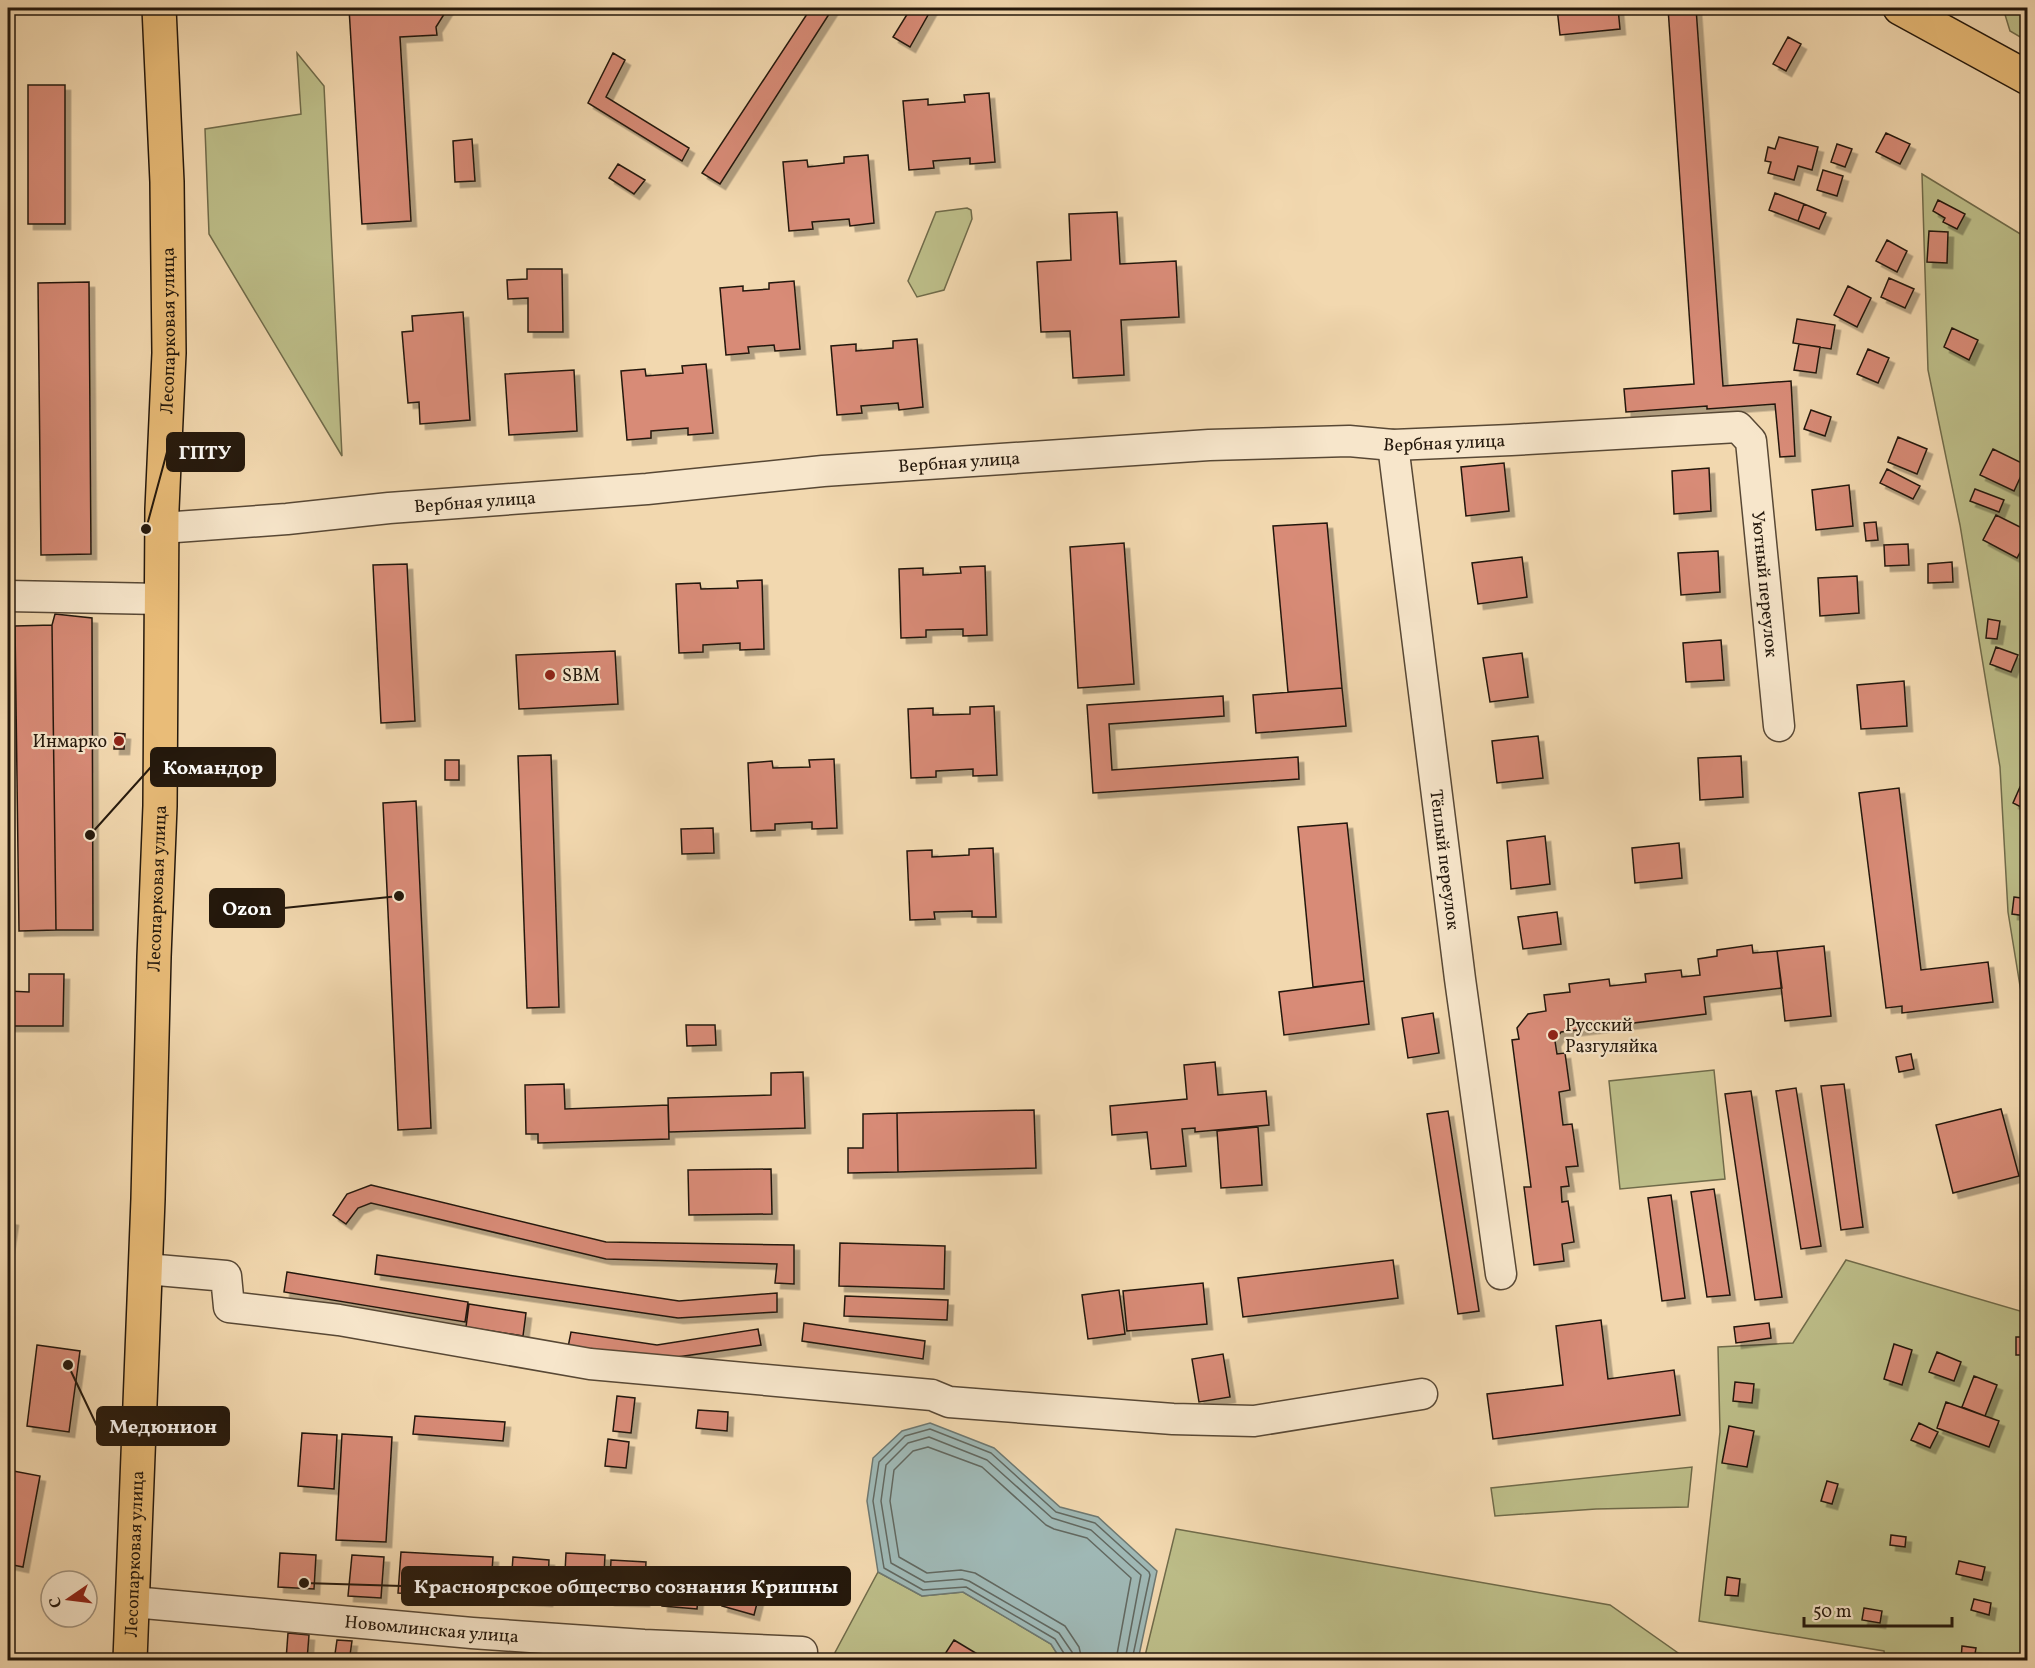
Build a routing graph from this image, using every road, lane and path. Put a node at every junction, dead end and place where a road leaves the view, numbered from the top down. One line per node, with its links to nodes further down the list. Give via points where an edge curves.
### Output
1 (159, 8): 6 (main road, Лесопарковая улица, via 169,342)
2 (1900, 8): 3 (main road)
3 (2028, 78)
4 (1751, 441): 5 (street, Вербная улица, via 1738,427); 9 (street, Уютный переулок)
5 (1394, 445): 6 (street, Вербная улица, via 1349,441 1209,445 823,471); 11 (street, Тёплый переулок)
6 (162, 528): 8 (main road, Лесопарковая улица)
7 (8, 596): 8 (street)
8 (161, 599): 10 (main road, Лесопарковая улица, via 160,806)
9 (1779, 726)
10 (146, 1269): 12 (street, via 226,1276 229,1307 339,1320 590,1364 932,1395 949,1402 1173,1419 1254,1421); 13 (main road, Лесопарковая улица)
11 (1501, 1274)
12 (1422, 1394)
13 (133, 1602): 14 (street, Новомлинская улица, via 484,1634); 15 (main road, Лесопарковая улица)
14 (802, 1652)
15 (130, 1660)

